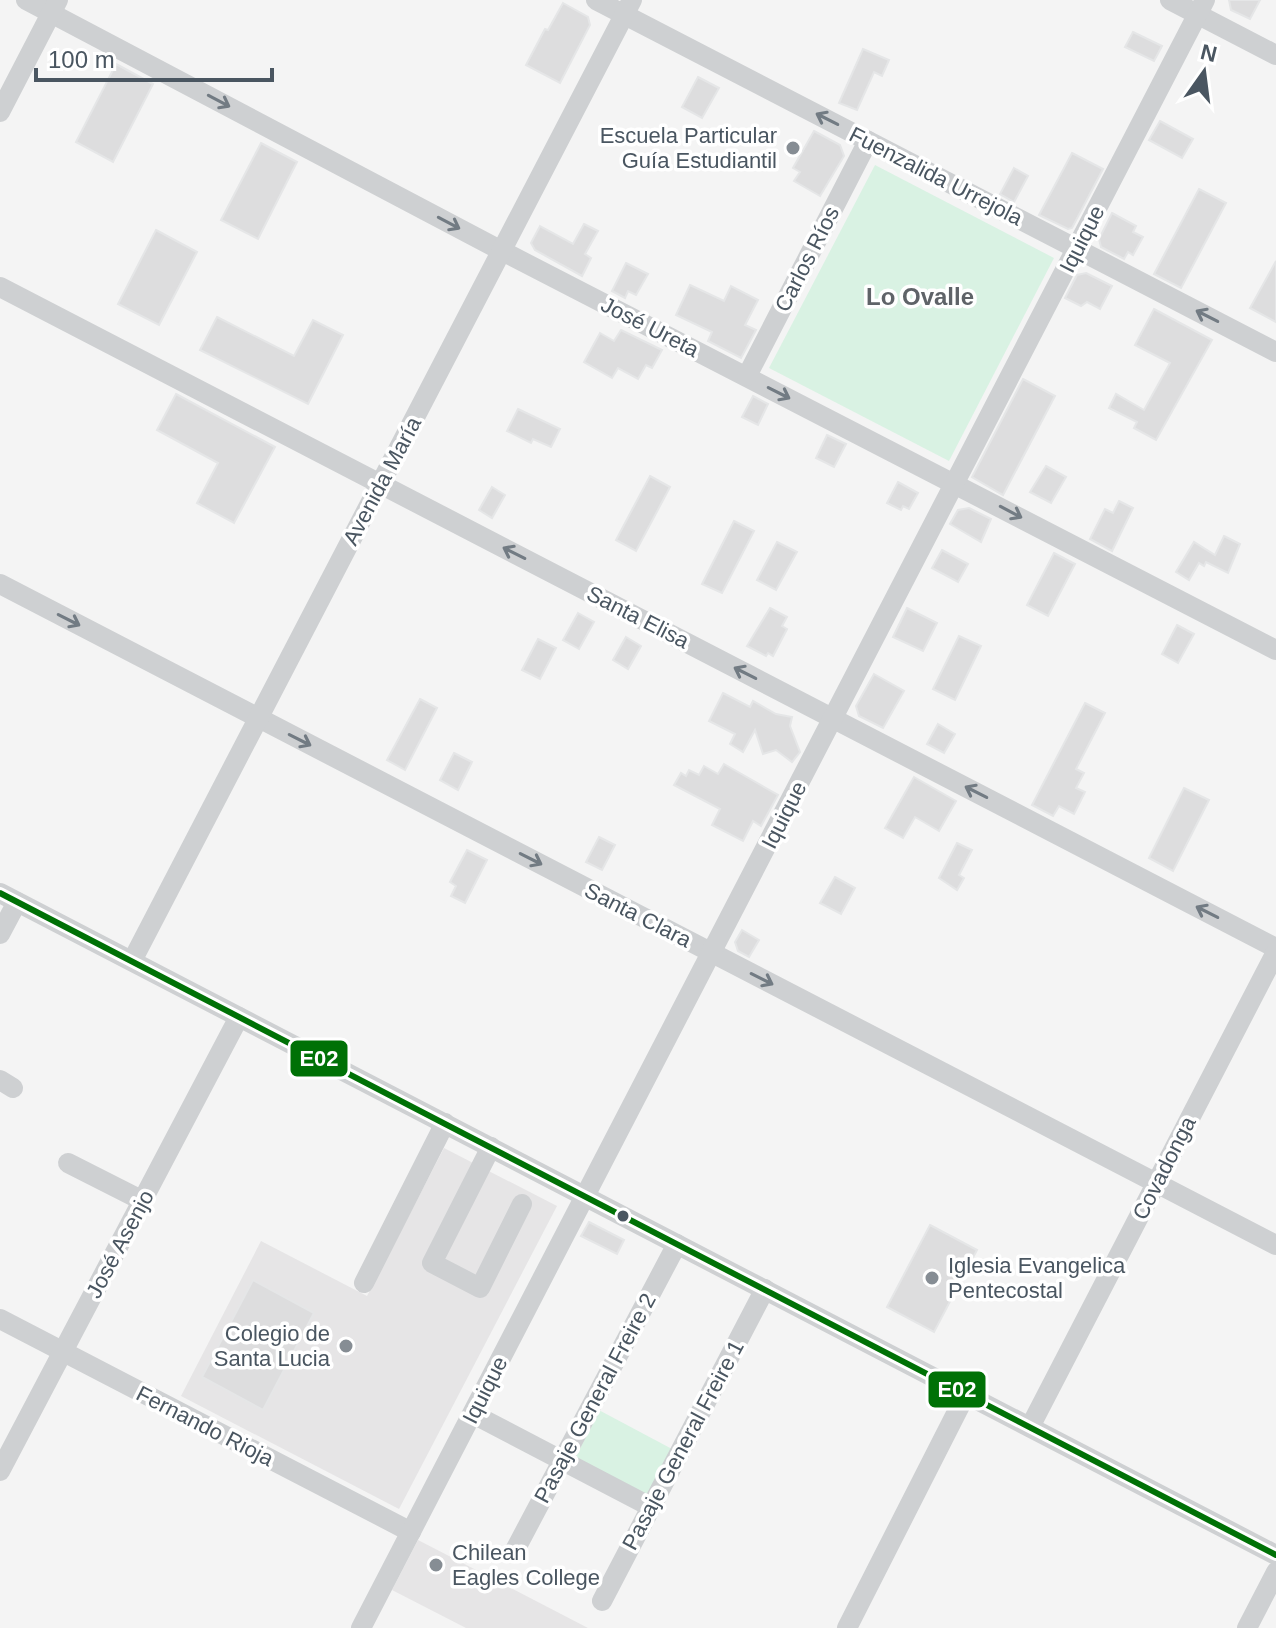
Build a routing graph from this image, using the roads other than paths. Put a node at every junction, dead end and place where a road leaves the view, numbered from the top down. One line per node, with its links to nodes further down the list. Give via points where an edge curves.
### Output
1 (26, 0): 4 (street, José Ureta)
2 (596, 0): 5 (street, Fuenzalida Urrejola)
3 (1170, 0): 6 (street)
4 (54, 7): 8 (street); 11 (street, José Ureta, one-way to 11)
5 (628, 7): 9 (street, Fuenzalida Urrejola, one-way to 5); 11 (street, Avenida María)
6 (1201, 7): 7 (street); 10 (street, Iquique)
7 (1276, 55)
8 (0, 112)
9 (868, 141): 10 (street, Fuenzalida Urrejola); 14 (street, Carlos Ríos)
10 (1077, 249): 13 (street, Fuenzalida Urrejola, one-way to 10); 15 (street, Iquique)
11 (502, 251): 14 (street, José Ureta); 16 (street, Avenida María)
12 (0, 287): 16 (street, Santa Elisa)
13 (1276, 352)
14 (747, 376): 15 (street, José Ureta, one-way to 15)
15 (956, 483): 18 (street, José Ureta, one-way to 18); 20 (street, Iquique)
16 (381, 484): 19 (street, Avenida María); 20 (street, Santa Elisa, one-way to 16)
17 (0, 584): 19 (street, Santa Clara, one-way to 19)
18 (1276, 650)
19 (259, 718): 24 (street, Santa Clara, one-way to 24); 25 (street, Avenida María)
20 (834, 719): 23 (street, Santa Elisa, one-way to 20); 24 (street, Iquique)
21 (8, 898): 22 (street); 25 (street)
22 (0, 934)
23 (1276, 950): 30 (street, Covadonga)
24 (712, 953): 30 (street, Santa Clara, one-way to 30); 31 (street, Iquique)
25 (132, 961): 26 (street)
26 (239, 1017): 27 (street); 32 (street, José Asenjo)
27 (445, 1123): 28 (street); 36 (street)
28 (491, 1147): 31 (street); 33 (street, via 432,1263 480,1288)
29 (68, 1163): 32 (street)
30 (1157, 1183): 35 (street, Santa Clara); 42 (street, Covadonga)
31 (586, 1196): 34 (street); 41 (street, Iquique)
32 (143, 1201): 39 (street, José Asenjo)
33 (522, 1204)
34 (677, 1244): 37 (street); 43 (street, Pasaje General Freire 2)
35 (1276, 1245)
36 (364, 1283)
37 (765, 1289): 40 (street); 45 (street, Pasaje General Freire 1)
38 (0, 1319): 39 (street, Fernando Rioja)
39 (63, 1353): 44 (street, José Asenjo); 46 (street, Fernando Rioja)
40 (966, 1394): 42 (street); 52 (street)
41 (473, 1414): 43 (street); 46 (street, Iquique)
42 (1030, 1427): 48 (street)
43 (562, 1461): 45 (street); 47 (street, Pasaje General Freire 2)
44 (0, 1471)
45 (651, 1507): 50 (street, Pasaje General Freire 1)
46 (411, 1532): 51 (street, Iquique)
47 (514, 1552)
48 (1276, 1555)
49 (1276, 1572): 53 (street)
50 (602, 1601)
51 (361, 1628)
52 (847, 1628)
53 (1247, 1628)

